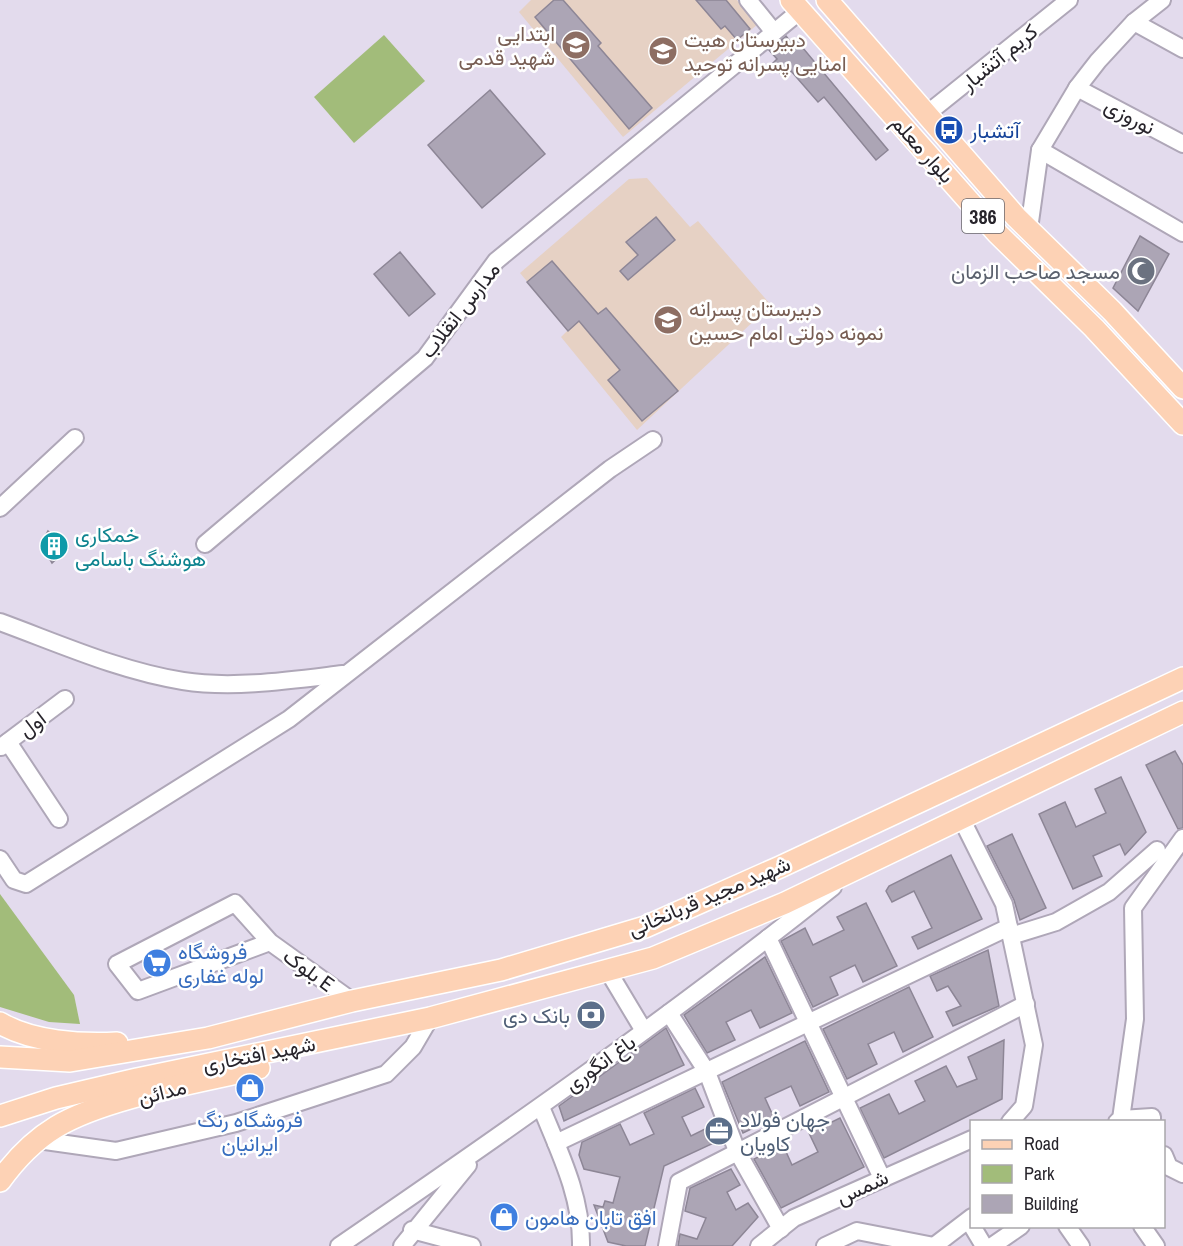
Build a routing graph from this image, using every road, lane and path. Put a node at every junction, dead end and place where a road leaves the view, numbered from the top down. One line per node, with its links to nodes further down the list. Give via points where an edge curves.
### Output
1 (748, 0): 7 (street)
2 (827, 0): 10 (main road, بلوار معلم / 386)
3 (1069, 0): 10 (street, کریم آتشبار)
4 (1162, 0): 6 (street)
5 (795, 5): 7 (street, مدارس انقلاب); 16 (main road, بلوار معلم / 386, via 998,234 1094,328)
6 (1134, 22): 8 (street); 9 (street)
7 (774, 32): 20 (street, مدارس انقلاب, via 496,261 425,358)
8 (1183, 49)
9 (1077, 88): 11 (street, نوروزی); 12 (street)
10 (928, 113): 13 (main road, بلوار معلم / 386)
11 (1183, 144)
12 (1040, 150): 13 (street); 14 (street)
13 (1029, 229): 15 (main road, بلوار معلم / 386)
14 (1183, 233)
15 (1183, 388)
16 (1183, 424)
17 (75, 438): 19 (street)
18 (653, 440): 22 (street)
19 (0, 508)
20 (205, 544)
21 (0, 622): 22 (street, via 123,667 184,681 267,683)
22 (344, 674): 36 (street, via 289,719 26,884 15,880)
23 (1183, 678): 27 (main road, شهید مجید قربانخانی)
24 (65, 699): 26 (street, اول)
25 (1183, 712): 30 (main road, شهید مجید قربانخانی)
26 (4, 745): 31 (street)
27 (975, 775): 28 (main road, شهید مجید قربانخانی); 30 (main road, via 973,785 979,797)
28 (945, 789): 29 (main road, شهید مجید قربانخانی); 32 (main road)
29 (918, 801): 33 (main road, via 931,807 936,819); 42 (main road, شهید مجید قربانخانی, via 645,927 501,970)
30 (991, 806): 32 (main road, شهید مجید قربانخانی)
31 (60, 819)
32 (962, 820): 33 (main road, شهید مجید قربانخانی); 38 (street, via 1004,904)
33 (932, 834): 37 (main road, شهید مجید قربانخانی)
34 (1183, 838): 57 (street, via 1133,908 1135,1019)
35 (1157, 850): 38 (street, via 1109,892 1056,922)
36 (0, 859)
37 (853, 871): 39 (street, باغ انگوری); 41 (main road, شهید مجید قربانخانی, via 664,953)
38 (1010, 931): 43 (street); 47 (street)
39 (768, 938): 44 (street, باغ انگوری); 47 (street)
40 (270, 942): 40 (street, بلوک E, via 138,991 117,964 236,903); 42 (street, بلوک E)
41 (608, 971): 45 (main road, شهید مجید قربانخانی); 48 (street)
42 (352, 1001): 50 (main road, شهید مجید قربانخانی)
43 (1026, 1004): 53 (street); 56 (street, via 1035,1045 1024,1106)
44 (669, 1013): 48 (street, باغ انگوری); 52 (street)
45 (430, 1018): 49 (main road, شهید مجید قربانخانی); 59 (street, via 413,1047 386,1074 236,1123 116,1151)
46 (0, 1023): 50 (main road, via 40,1036 97,1044)
47 (809, 1024): 52 (street); 53 (street)
48 (644, 1031): 54 (street, باغ انگوری)
49 (344, 1037): 55 (main road, شهید افتخاری, via 137,1079); 59 (main road, مدائن, via 279,1063 78,1116)
50 (208, 1038): 51 (main road, شهید افتخاری, via 70,1061)
51 (0, 1057)
52 (706, 1072): 61 (street); 63 (street)
53 (844, 1099): 63 (street); 66 (street)
54 (541, 1107): 61 (street); 62 (street, باغ انگوری)
55 (6, 1113)
56 (1012, 1120)
57 (1119, 1120): 58 (street)
58 (1152, 1120)
59 (38, 1140): 67 (main road, مدائن)
60 (970, 1140): 66 (street, شمس)
61 (556, 1143): 79 (street, via 577,1206)
62 (485, 1147): 74 (street); 76 (street, باغ انگوری)
63 (737, 1151): 73 (street); 80 (street, via 679,1182)
64 (1165, 1157): 65 (street, via 1169,1167)
65 (1183, 1174)
66 (882, 1178): 73 (street, شمس, via 794,1218)
67 (0, 1181)
68 (970, 1223): 83 (street)
69 (974, 1228): 84 (street)
70 (1020, 1228): 75 (street)
71 (1068, 1228): 85 (street)
72 (1143, 1228): 86 (street)
73 (781, 1229): 81 (street, شمس)
74 (412, 1230): 77 (street); 78 (street)
75 (1001, 1244)
76 (339, 1246)
77 (402, 1246)
78 (472, 1246)
79 (580, 1246)
80 (667, 1246)
81 (759, 1246)
82 (825, 1246): 83 (street, via 857,1231)
83 (934, 1246)
84 (984, 1246)
85 (1081, 1246)
86 (1156, 1246)

